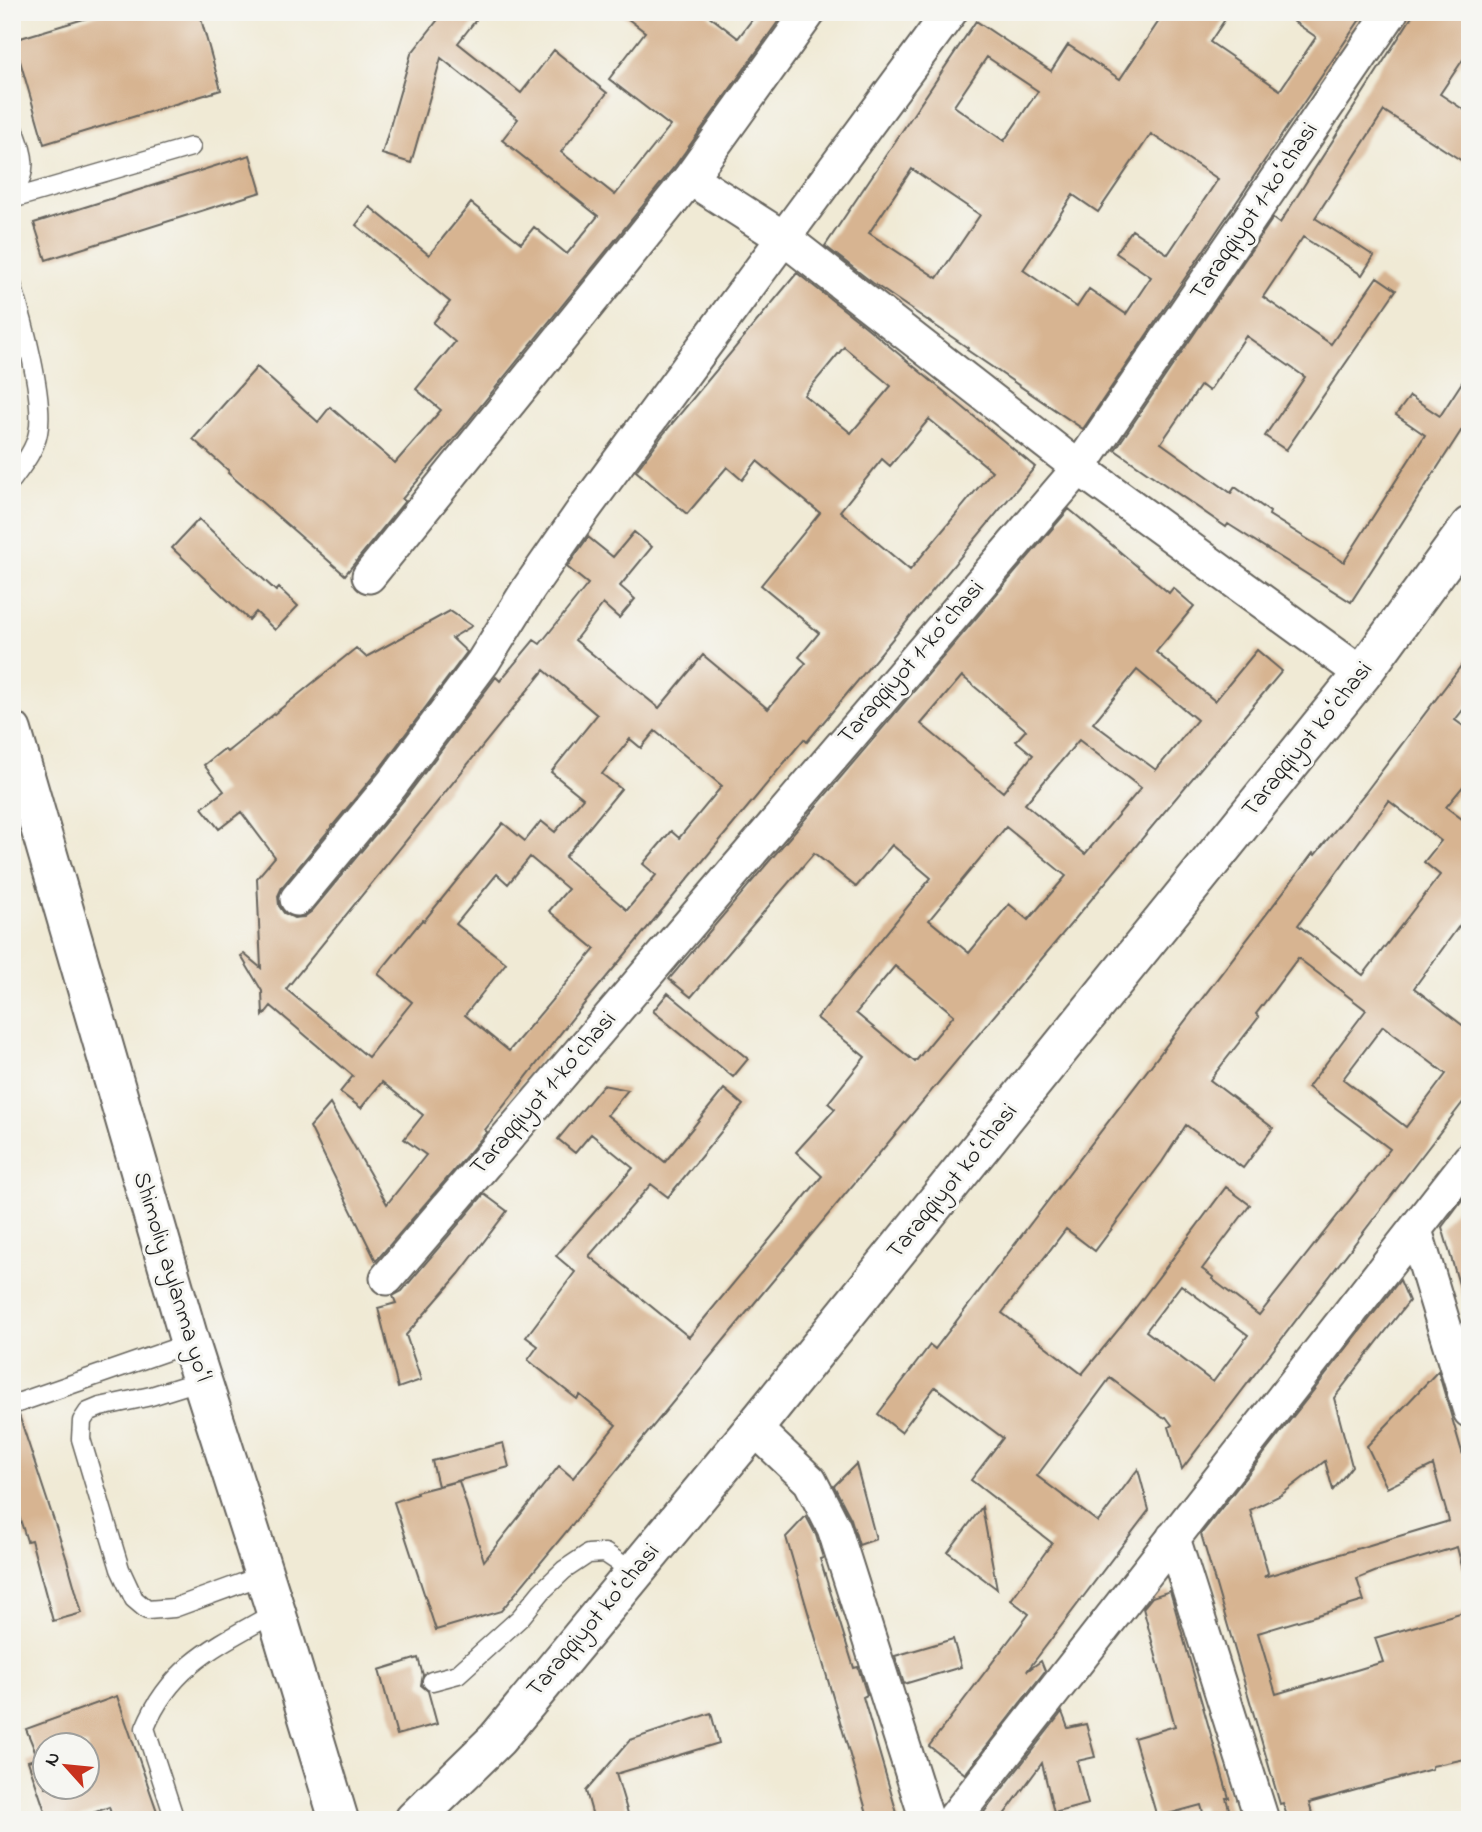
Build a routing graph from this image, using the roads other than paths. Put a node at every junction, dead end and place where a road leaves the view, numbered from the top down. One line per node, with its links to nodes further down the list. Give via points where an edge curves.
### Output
1 (809, 12): 6 (street)
2 (950, 12): 8 (street)
3 (1391, 12): 10 (street, Taraqqiyot 1-koʻchasi)
4 (12, 123): 7 (lane, via 24,174)
5 (191, 147): 7 (lane)
6 (690, 178): 8 (street); 13 (street)
7 (12, 198)
8 (785, 239): 10 (street); 16 (street, via 584,509 475,673 393,783)
9 (12, 285): 11 (lane, via 41,414 38,436)
10 (1079, 468): 14 (street); 19 (street, Taraqqiyot 1-koʻchasi)
11 (12, 480)
12 (1470, 526): 14 (street, Taraqqiyot koʻchasi)
13 (369, 576)
14 (1362, 674): 24 (street, Taraqqiyot koʻchasi)
15 (12, 731): 20 (street, Shimoliy aylanma yoʻl)
16 (297, 899)
17 (1470, 1159): 18 (street)
18 (1415, 1230): 23 (street); 25 (street)
19 (387, 1278)
20 (190, 1343): 21 (street, Shimoliy aylanma yoʻl); 22 (lane)
21 (202, 1380): 27 (street, Shimoliy aylanma yoʻl); 27 (lane, via 100,1407 82,1421 81,1439 120,1569 134,1599 147,1610 174,1608)
22 (12, 1405)
23 (1470, 1412)
24 (754, 1428): 26 (street, Taraqqiyot koʻchasi); 33 (street, via 810,1481 834,1528)
25 (1173, 1538): 34 (street); 35 (street)
26 (635, 1573): 29 (lane, via 604,1553 588,1554 564,1570 458,1674); 32 (street, Taraqqiyot koʻchasi, via 497,1739)
27 (264, 1575): 28 (street, Shimoliy aylanma yoʻl)
28 (276, 1612): 30 (lane, via 202,1653 168,1686 152,1712 145,1728); 31 (street, Shimoliy aylanma yoʻl)
29 (432, 1681)
30 (175, 1820)
31 (339, 1820)
32 (414, 1820)
33 (927, 1820)
34 (953, 1820)
35 (1262, 1820)

